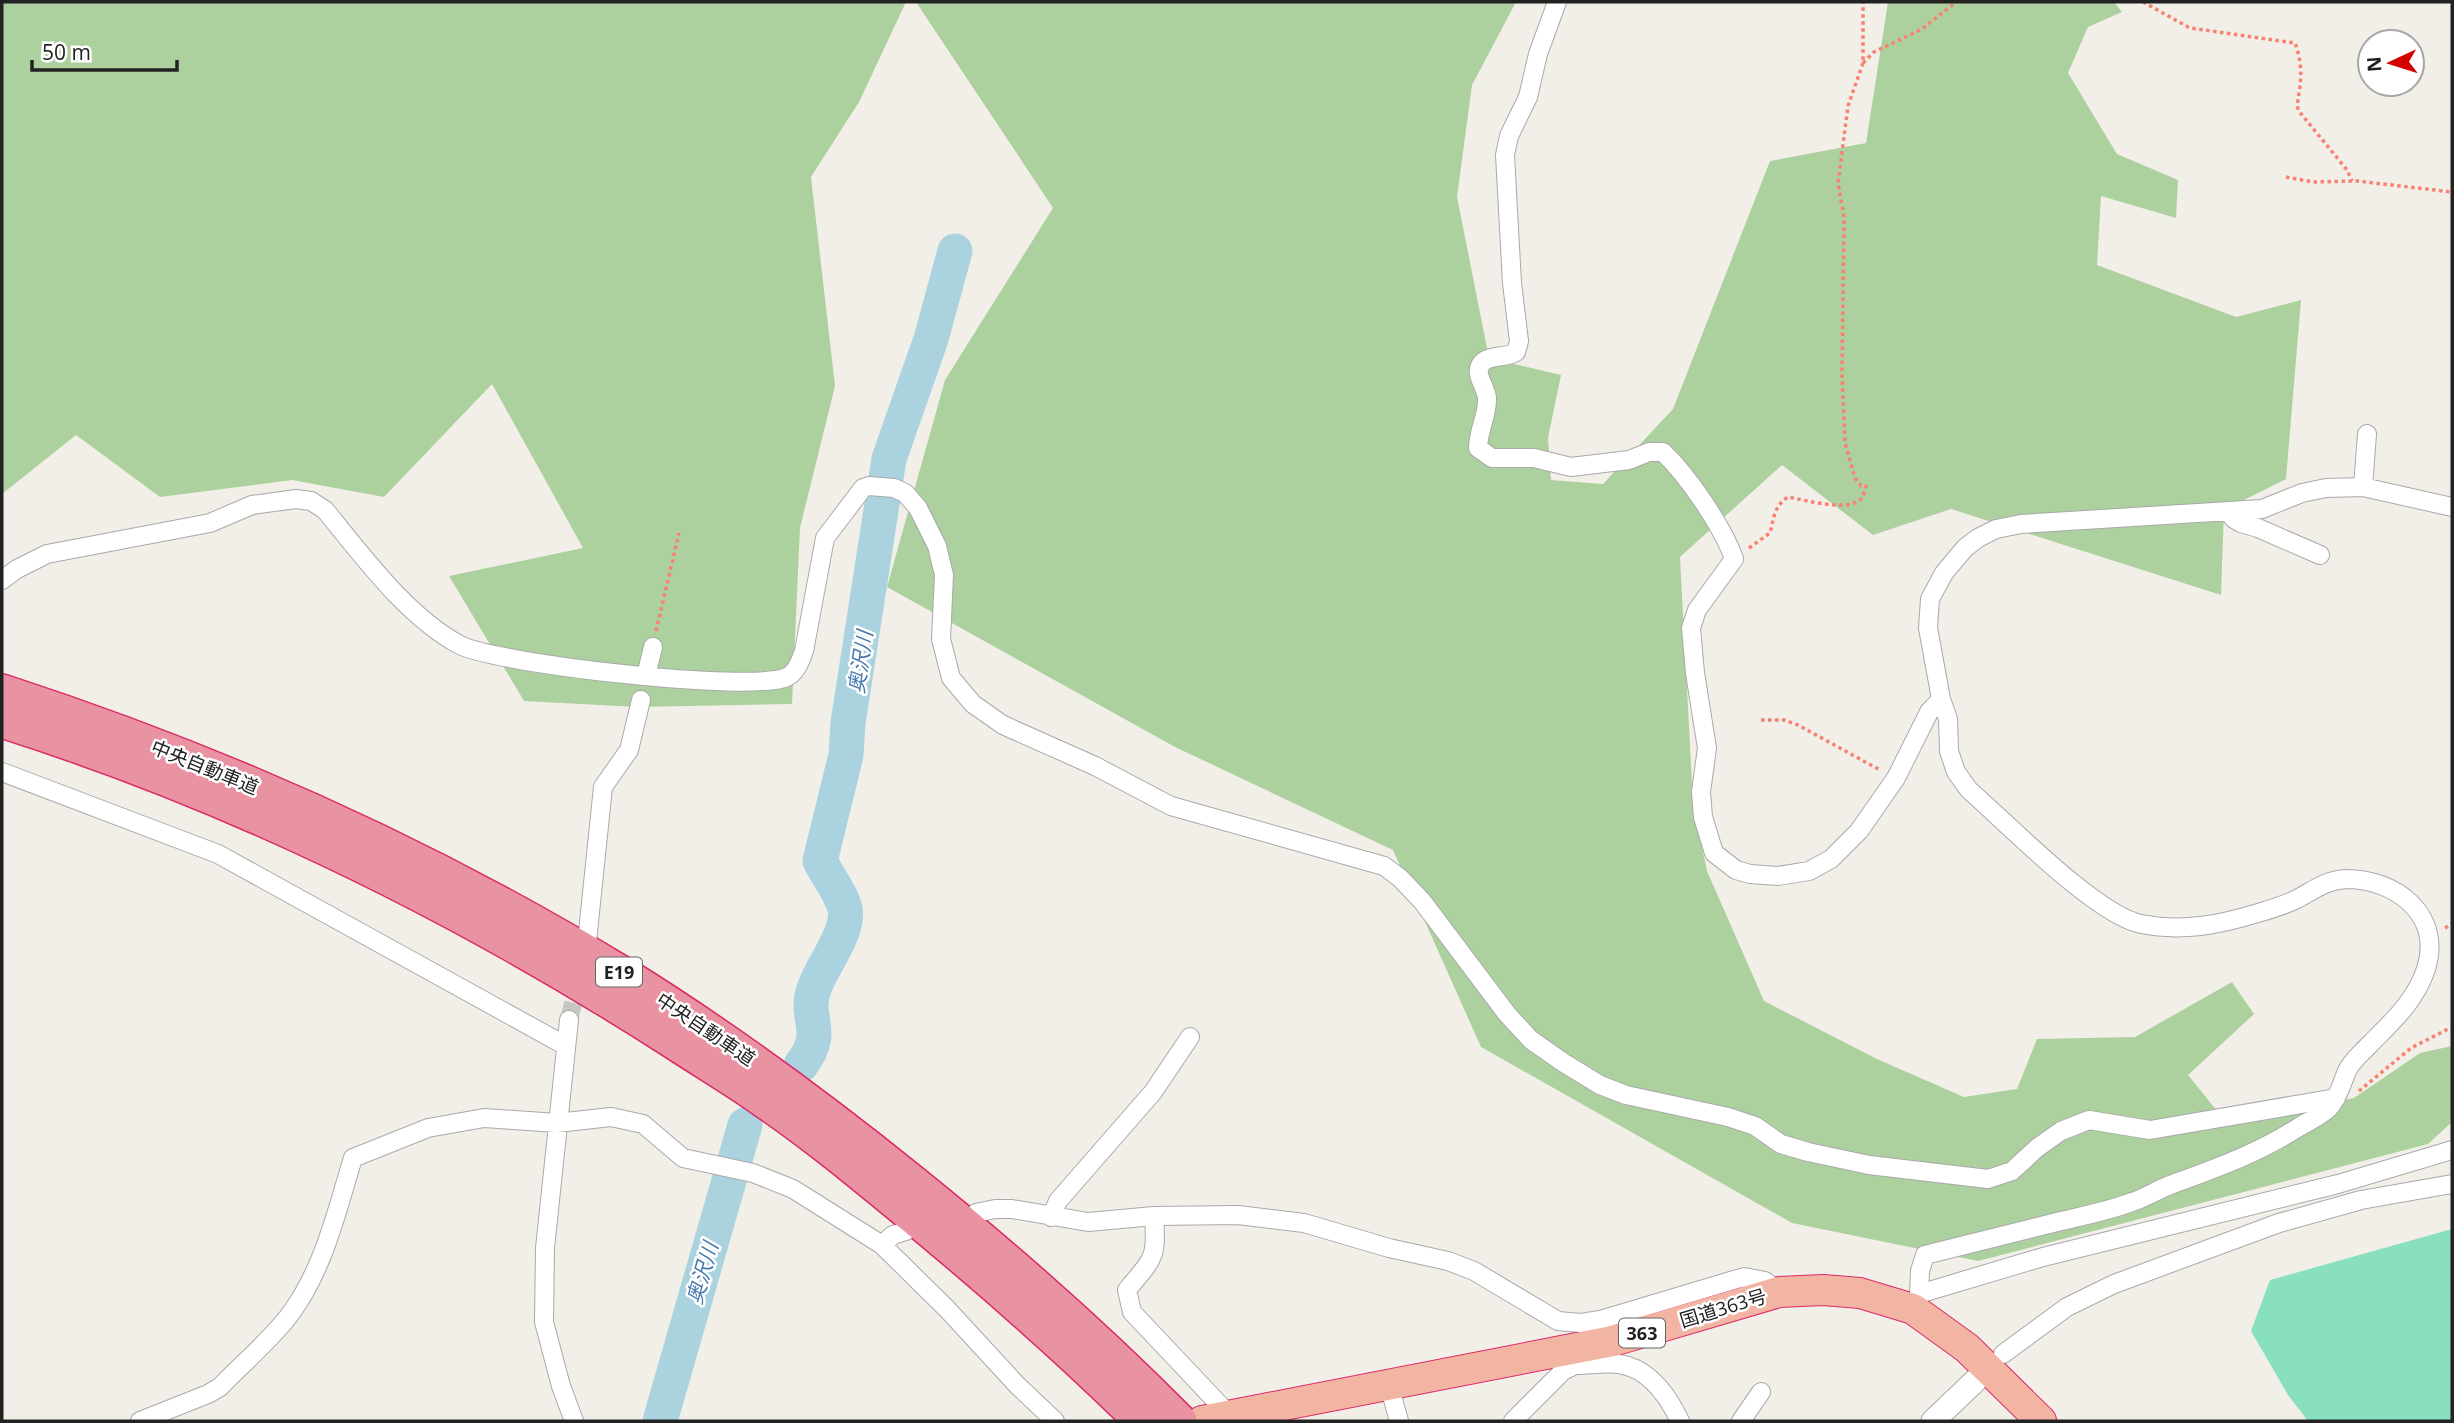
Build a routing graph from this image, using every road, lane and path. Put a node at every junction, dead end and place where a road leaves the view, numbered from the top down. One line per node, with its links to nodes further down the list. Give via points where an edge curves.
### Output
1 (1558, 2): 15 (street, via 1505,155 1519,341 1516,352 1486,359 1479,369 1487,400 1478,448 1492,458 1534,458 1571,467 1663,453 1677,465)
2 (1863, 2): 5 (path)
3 (1956, 2): 5 (path, via 1922,29 1874,52)
4 (2144, 2): 7 (path, via 2190,28 2295,43 2301,85 2298,110)
5 (1863, 63): 15 (path, via 1848,106 1838,183 1844,217 1845,443 1855,478 1866,486 1861,498 1843,506 1788,498 1776,509 1770,533)
6 (2286, 177): 7 (path)
7 (2352, 181): 8 (path)
8 (2452, 192)
9 (2367, 434): 10 (street)
10 (2363, 487): 11 (street); 12 (street, via 2326,488 2262,509)
11 (2452, 507)
12 (2228, 512): 14 (street, via 2241,523); 20 (street, via 2021,524 1978,538 1944,573 1930,599 1928,628)
13 (679, 533): 17 (path)
14 (2320, 555)
15 (1734, 557): 25 (street, via 1697,610 1691,628 1707,748 1703,817 1714,853 1736,870 1750,874 1809,871 1831,859 1859,831)
16 (2, 580): 18 (street, via 47,554 210,523 251,505 310,501 325,510 426,622 462,647 505,659)
17 (653, 647): 18 (street)
18 (646, 676): 31 (street, via 759,682 789,676 804,651 825,538 863,488 894,488 918,508 937,546 944,575 941,639 951,678 973,704 1003,725 1171,806 1384,866 1422,901 1531,1040 1600,1085 1626,1096 1728,1117 1808,1152 1869,1165 1988,1179 2012,1171 2061,1131 2089,1120 2150,1130)
19 (2, 691): 47 (highway, 中央自動車道 / E19, via 184,756 353,829 622,974 778,1077 1028,1278 1102,1344)
20 (1941, 699): 25 (street, via 1929,712); 31 (street, via 1948,719 1949,751 1969,790 2071,880 2123,917 2171,927 2207,926 2275,907 2317,886 2347,879 2376,883 2419,912 2430,935 2426,969 2399,1015 2351,1063)
21 (641, 700): 26 (street, via 629,750 603,787)
22 (2, 720): 47 (highway, 中央自動車道 / E19, via 151,772 282,828 405,886 606,998 764,1101 862,1175)
23 (1762, 720): 25 (path, via 1798,725)
24 (2, 772): 30 (street, via 218,854)
25 (1896, 778)
26 (586, 951)
27 (569, 1020): 30 (street)
28 (2452, 1027): 31 (path, via 2412,1048 2354,1094)
29 (1190, 1037): 37 (street, via 1153,1092 1058,1201)
30 (566, 1046): 32 (street)
31 (2338, 1094): 41 (street, via 2323,1112 2268,1147 2134,1202 1925,1255)
32 (556, 1123): 39 (street, via 611,1117 643,1124 683,1158 753,1173 793,1189); 49 (street, via 484,1118 449,1123 353,1158 327,1242 290,1315 220,1387); 50 (street, via 544,1322)
33 (2452, 1150): 41 (street, via 2339,1184 2043,1257)
34 (2452, 1184): 42 (street, via 2361,1200 2279,1223 2114,1284 2067,1307)
35 (976, 1213): 37 (street, via 1012,1209)
36 (1154, 1216): 37 (street, via 1088,1222); 40 (street, via 1238,1215 1304,1223 1474,1271 1558,1321 1600,1320 1744,1277 1765,1282); 48 (street, via 1152,1260 1127,1290 1132,1312)
37 (1051, 1217)
38 (906, 1231): 39 (street, via 892,1235)
39 (882, 1245): 51 (street)
40 (1779, 1292): 41 (highway, 国道363号 / 363, via 1823,1290); 43 (highway, 国道363号 / 363)
41 (1916, 1302): 58 (highway, 国道363号 / 363)
42 (2003, 1354)
43 (1574, 1357): 45 (highway, 国道363号 / 363); 54 (street); 55 (street, via 1620,1364 1648,1375)
44 (1975, 1381): 57 (street)
45 (1389, 1385): 48 (highway, 国道363号 / 363); 53 (street)
46 (1761, 1392): 56 (street)
47 (1141, 1408): 52 (highway, 中央自動車道 / E19)
48 (1222, 1419)
49 (140, 1421)
50 (574, 1421)
51 (1055, 1421)
52 (1180, 1421)
53 (1399, 1421)
54 (1513, 1421)
55 (1680, 1421)
56 (1741, 1421)
57 (1933, 1421)
58 (2041, 1421)

